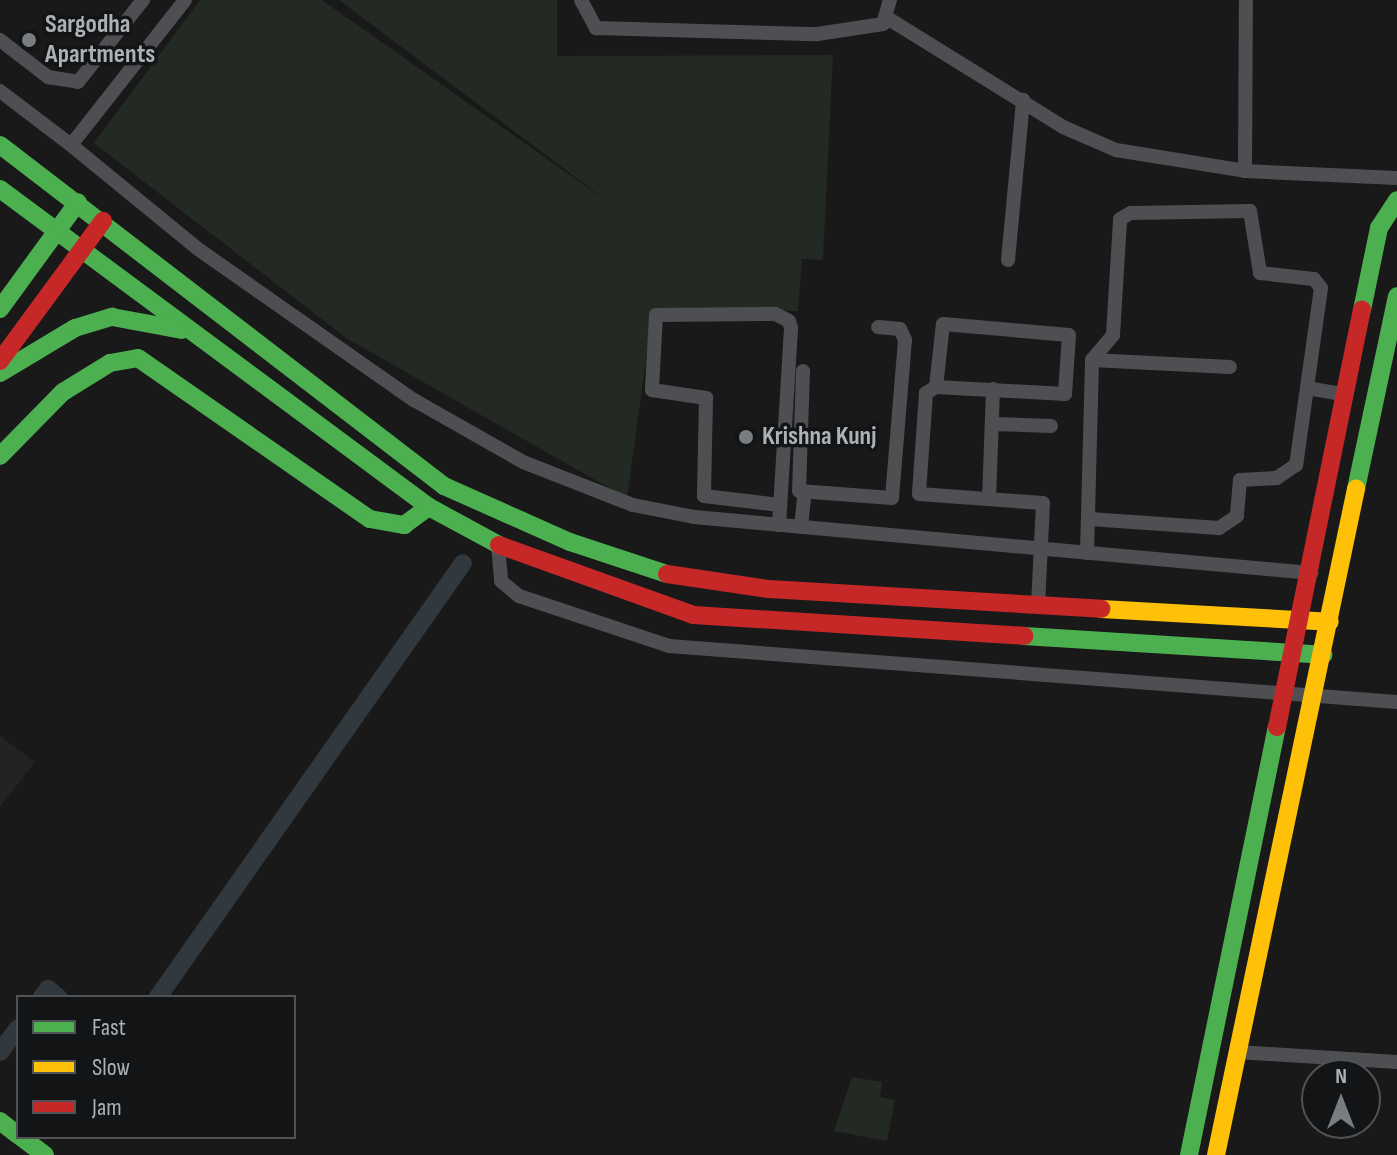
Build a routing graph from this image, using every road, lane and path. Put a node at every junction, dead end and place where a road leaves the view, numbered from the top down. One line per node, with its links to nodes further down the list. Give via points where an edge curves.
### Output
1 (143, 0): 7 (street, via 78,82 48,77)
2 (185, 0): 11 (street)
3 (581, 0): 6 (street, via 587,22 625,30 842,33)
4 (890, 0): 6 (street)
5 (1246, 0): 12 (street)
6 (889, 19): 9 (street)
7 (0, 40)
8 (0, 91): 11 (street)
9 (1023, 100): 12 (street, via 1116,150); 20 (street)
10 (0, 145): 16 (main road)
11 (71, 145): 42 (street, via 198,249 464,432 633,505)
12 (1245, 171): 13 (street)
13 (1397, 178)
14 (0, 189): 18 (main road)
15 (1397, 200): 33 (main road, via 1379,228)
16 (78, 202): 17 (main road); 18 (main road)
17 (103, 221): 19 (main road); 48 (main road, via 444,486 570,542 657,573 769,589)
18 (58, 232): 19 (main road); 22 (main road)
19 (85, 247): 24 (main road); 26 (main road)
20 (1008, 260)
21 (1397, 296): 50 (main road)
22 (0, 309)
23 (878, 327): 37 (street, via 900,329 905,340 894,496)
24 (201, 337): 29 (main road, via 153,319 112,317 75,328); 40 (main road)
25 (1092, 360): 27 (street); 31 (street, via 1113,335 1120,219 1131,213 1250,211 1260,273 1320,284); 41 (street)
26 (0, 361)
27 (1230, 367)
28 (803, 371): 37 (street, via 796,480)
29 (0, 373)
30 (936, 387): 32 (street); 32 (street, via 943,324 1069,335 1065,394); 38 (street, via 926,393 917,491)
31 (1307, 388): 33 (street); 41 (street, via 1296,465 1277,478 1240,480 1230,524)
32 (993, 389): 34 (street)
33 (1346, 395): 47 (main road)
34 (992, 424): 35 (street); 38 (street)
35 (1051, 426)
36 (0, 456): 40 (main road, via 63,392 110,363 138,358 370,519 404,525)
37 (804, 496): 43 (street)
38 (989, 499): 45 (street, via 1043,503)
39 (780, 505): 39 (street, via 789,321 775,314 656,315 652,390 706,398 704,496); 42 (street)
40 (429, 507): 44 (main road)
41 (1089, 519): 46 (street)
42 (779, 525): 43 (street)
43 (801, 527): 45 (street)
44 (498, 545): 51 (main road, via 693,615); 53 (street, via 501,581 519,596 669,646)
45 (1041, 549): 46 (street); 48 (street)
46 (1087, 553): 47 (street)
47 (1311, 573): 49 (main road)
48 (1038, 604): 49 (main road)
49 (1302, 620): 50 (main road); 51 (main road)
50 (1330, 622): 52 (main road)
51 (1296, 652): 52 (main road); 53 (main road)
52 (1323, 655): 54 (main road)
53 (1285, 695): 54 (street); 62 (main road)
54 (1314, 698): 55 (street); 56 (main road)
55 (1397, 702)
56 (1237, 1052): 57 (street); 63 (main road)
57 (1397, 1062)
58 (0, 1121): 59 (main road)
59 (16, 1137)
60 (22, 1143): 61 (main road)
61 (45, 1155)
62 (1189, 1155)
63 (1216, 1155)

